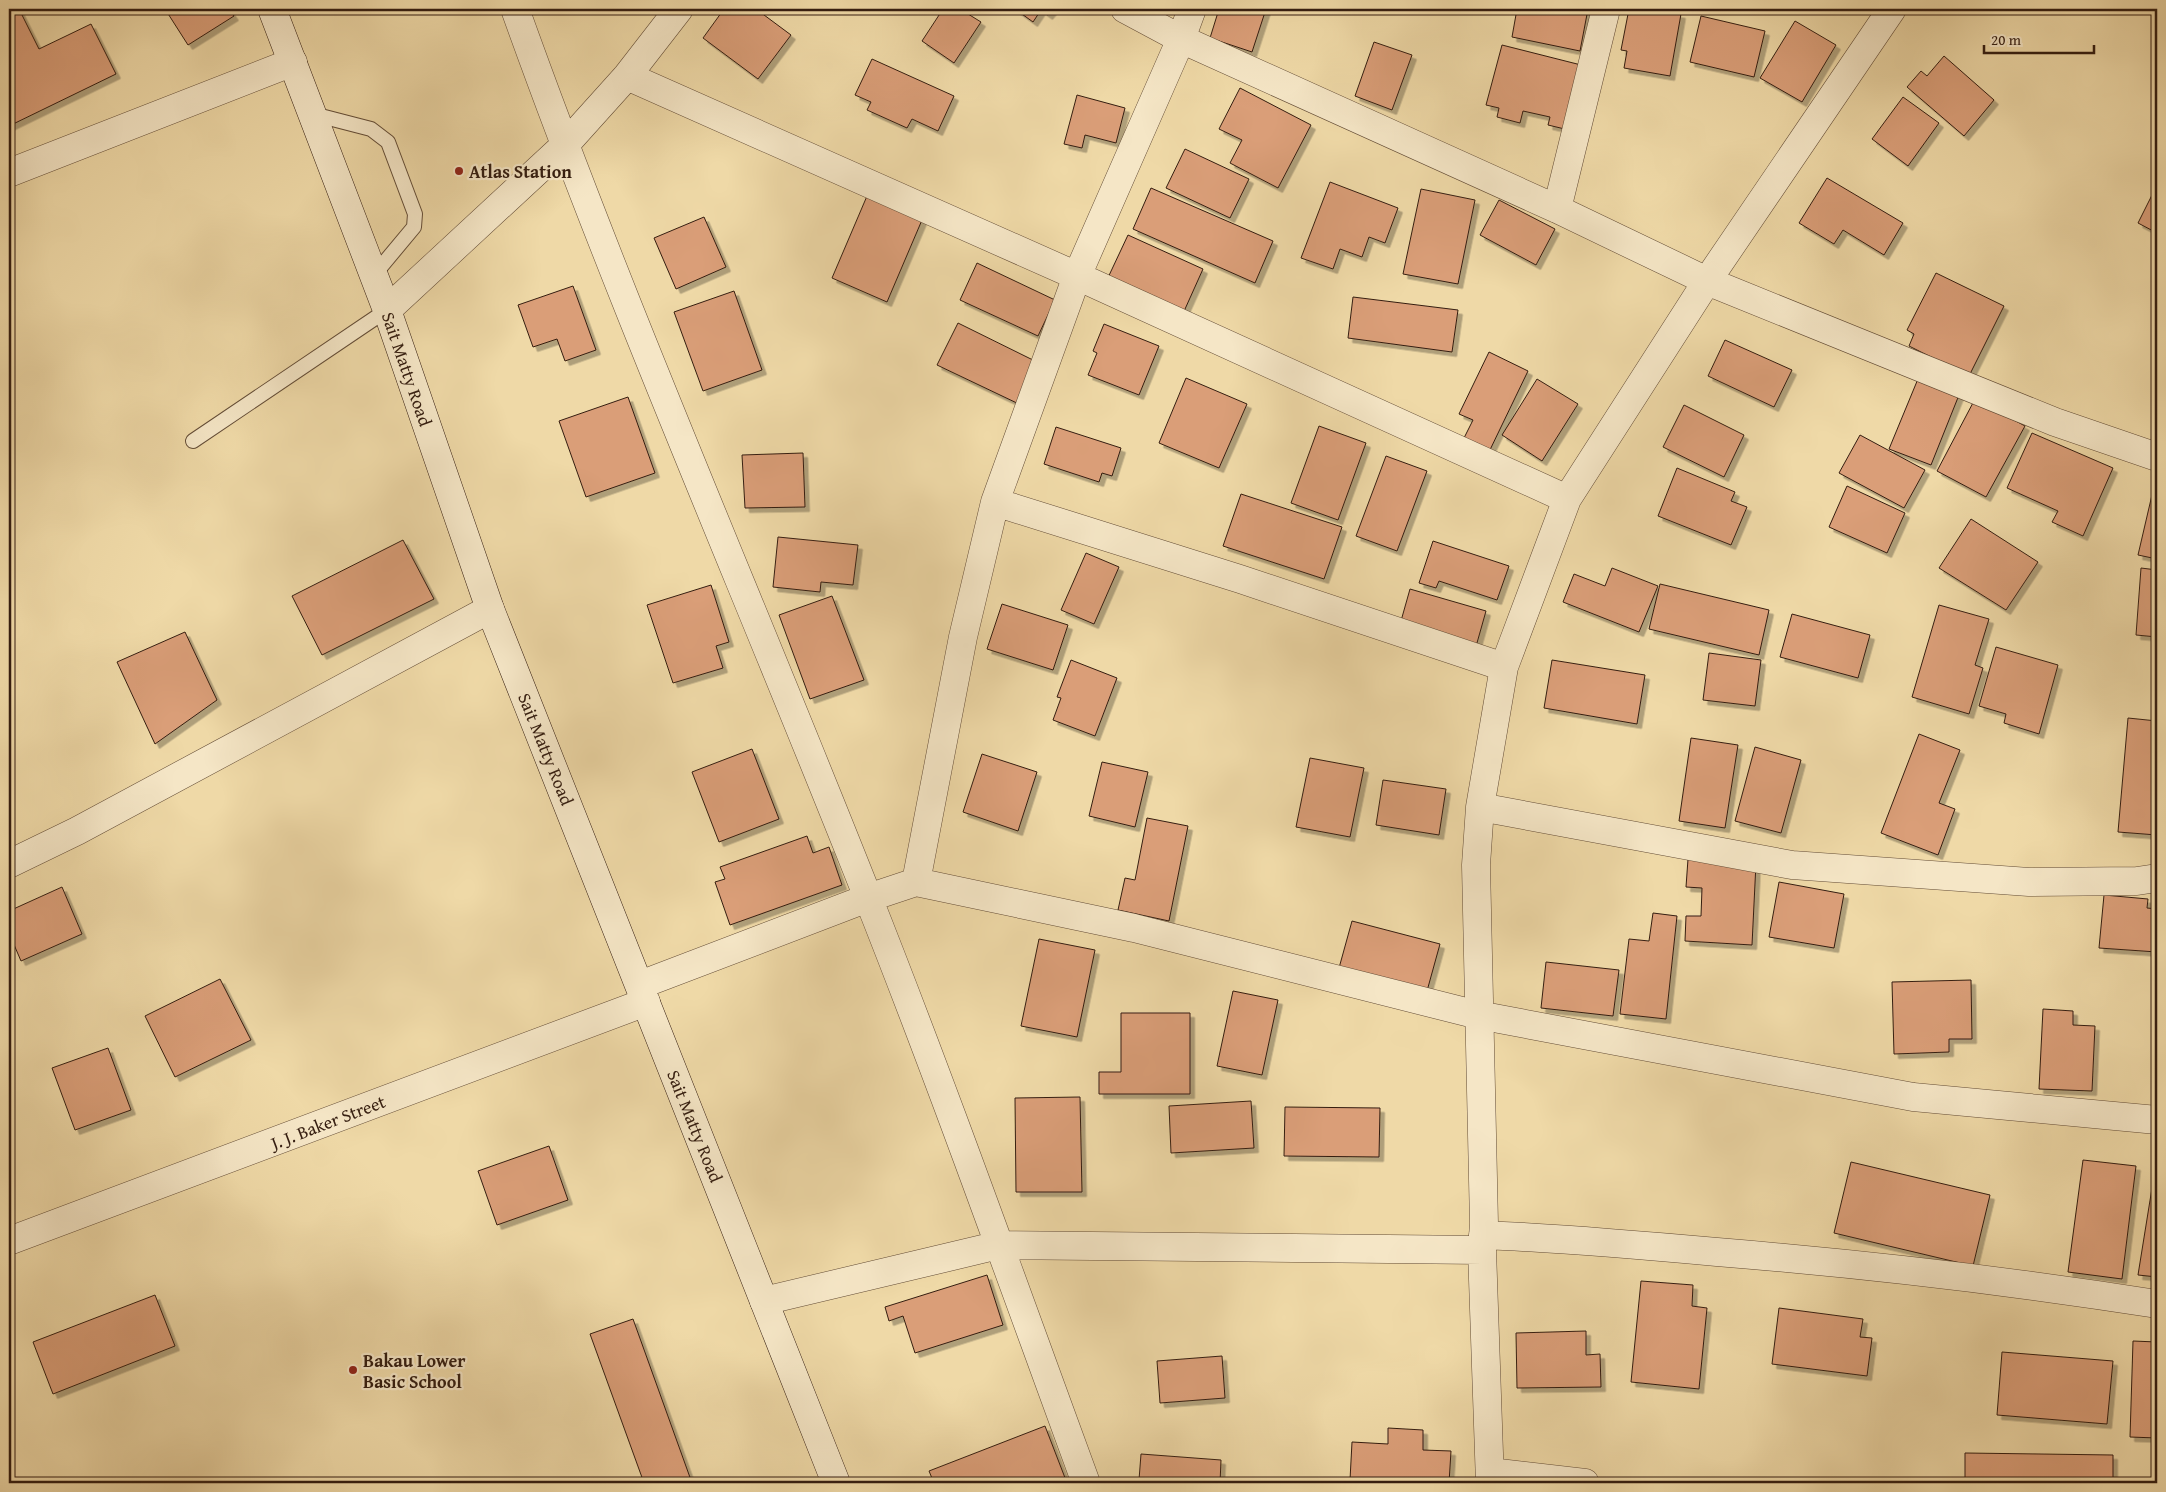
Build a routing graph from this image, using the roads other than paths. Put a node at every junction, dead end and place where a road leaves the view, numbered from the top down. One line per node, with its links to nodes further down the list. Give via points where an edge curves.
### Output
1 (272, 9): 9 (street, Sait Matty Road)
2 (515, 9): 12 (street)
3 (679, 9): 10 (street)
4 (1125, 9): 8 (street)
5 (1192, 9): 8 (street)
6 (1606, 9): 14 (street)
7 (1892, 9): 17 (street)
8 (1180, 39): 14 (street); 16 (street)
9 (293, 62): 11 (street, Sait Matty Road); 13 (street)
10 (627, 76): 12 (street); 16 (street)
11 (313, 114): 15 (street, Sait Matty Road); 15 (lane, via 371,129 388,142 415,214 414,227)
12 (564, 146): 18 (street); 29 (street)
13 (9, 173)
14 (1557, 209): 17 (street)
15 (374, 275): 18 (street, Sait Matty Road)
16 (1077, 276): 21 (street); 22 (street)
17 (1707, 281): 20 (street, via 2055,422); 21 (street)
18 (387, 310): 19 (lane); 23 (street, Sait Matty Road)
19 (192, 441)
20 (2157, 457)
21 (1567, 499): 24 (street)
22 (995, 502): 24 (street); 28 (street, via 963,637)
23 (490, 610): 26 (street, via 77,831); 30 (street, Sait Matty Road)
24 (1504, 667): 25 (street)
25 (1480, 807): 27 (street, via 1792,865 2029,882); 31 (street, via 1476,865)
26 (9, 864)
27 (2157, 878)
28 (916, 882): 29 (street, J. J. Baker Street); 31 (street, via 1134,928)
29 (868, 898): 30 (street, J. J. Baker Street); 35 (street)
30 (643, 994): 33 (street, J. J. Baker Street); 36 (street, Sait Matty Road)
31 (1478, 1015): 32 (street, via 1913,1097); 34 (street)
32 (2157, 1120)
33 (9, 1241)
34 (1482, 1243): 35 (street); 37 (street, via 1555,1238 1852,1263); 38 (street)
35 (999, 1245): 36 (street); 40 (street)
36 (764, 1301): 39 (street, Sait Matty Road)
37 (2157, 1304)
38 (1490, 1478): 41 (street)
39 (836, 1483)
40 (1086, 1483)
41 (1585, 1483)

